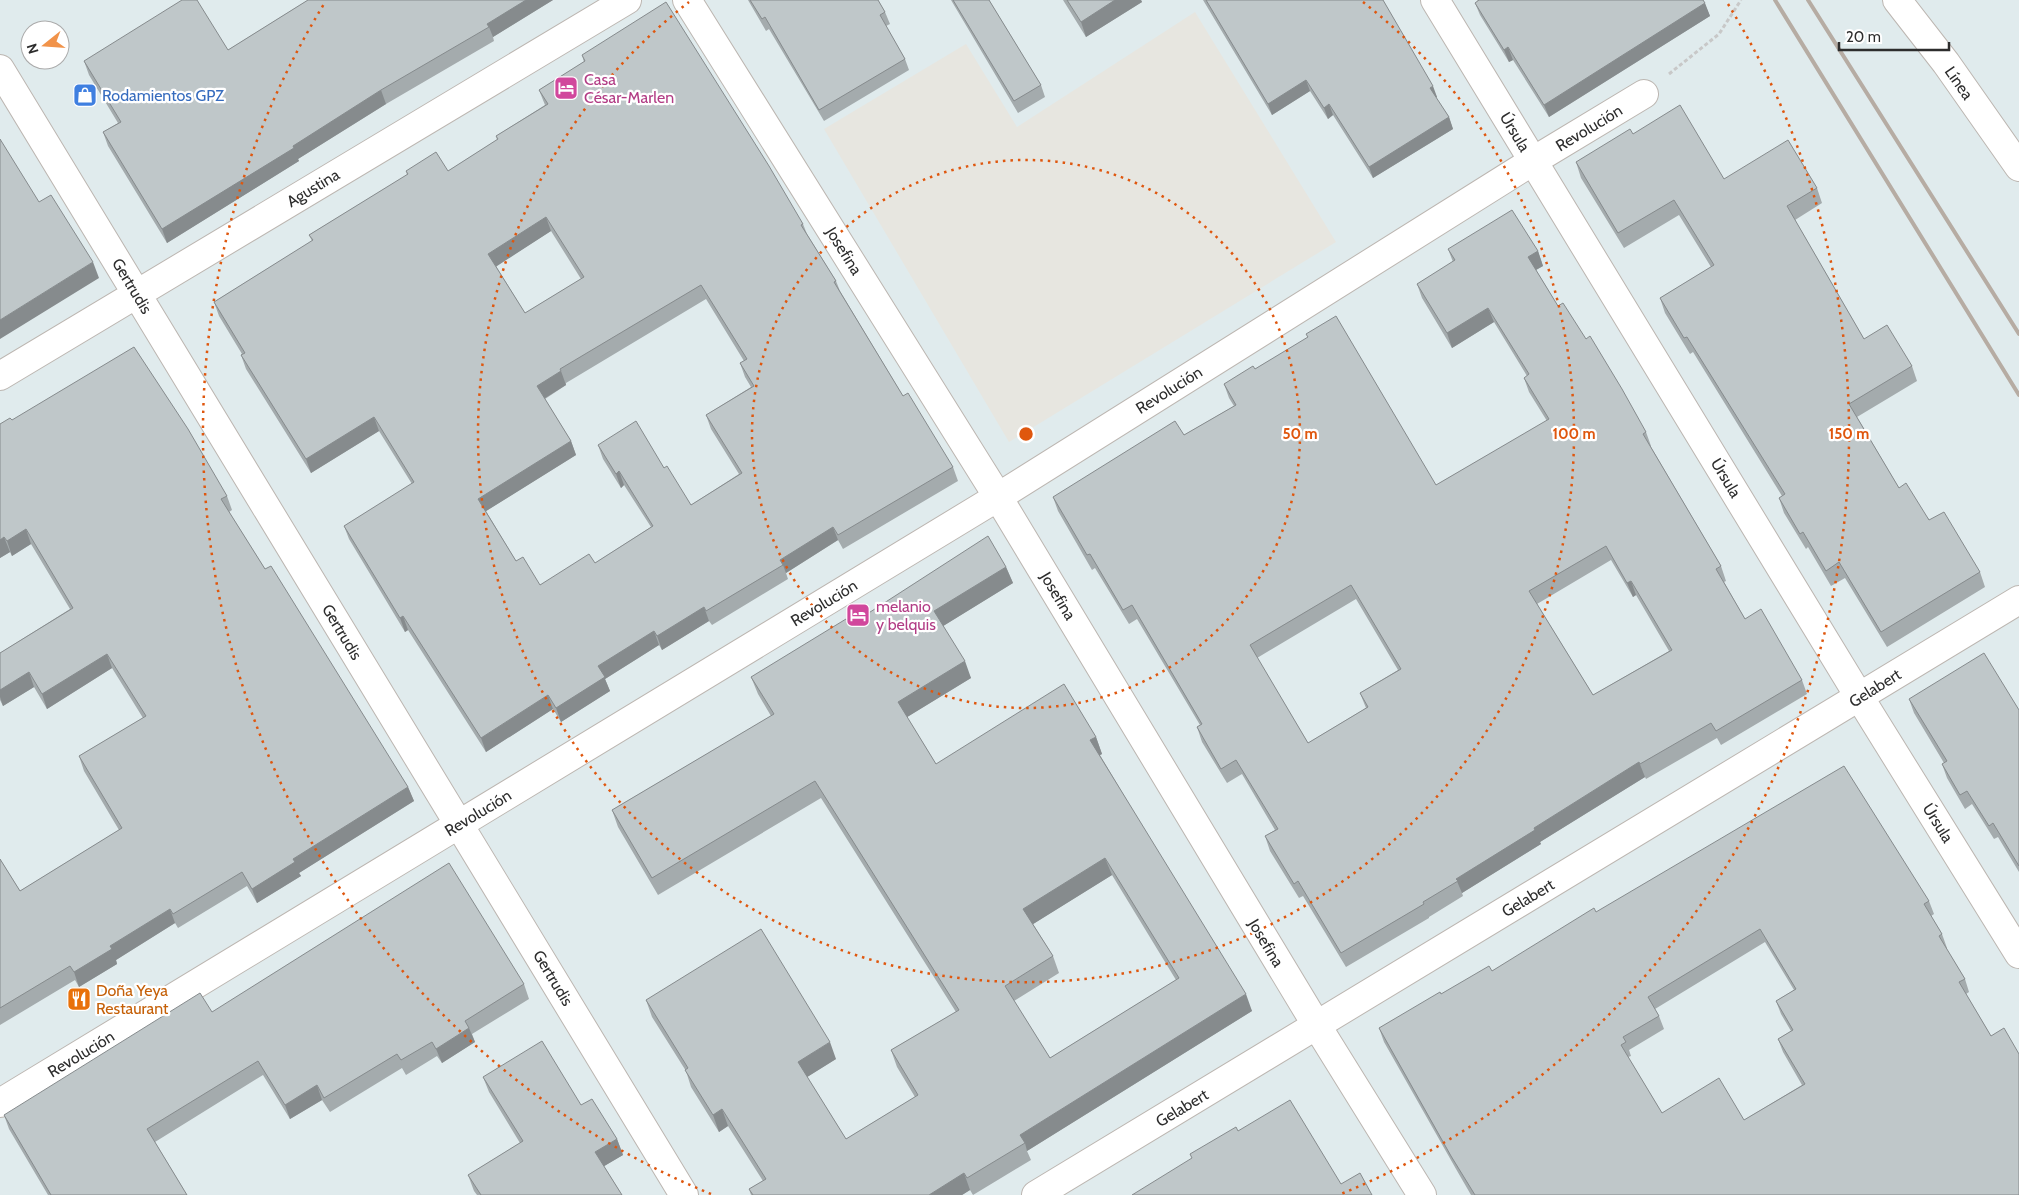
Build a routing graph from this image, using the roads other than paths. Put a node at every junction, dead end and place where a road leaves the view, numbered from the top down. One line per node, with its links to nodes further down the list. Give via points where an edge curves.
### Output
1 (627, 0): 9 (street, Agustina)
2 (687, 0): 11 (street, Josefina)
3 (1436, 0): 7 (street, Úrsula)
4 (1897, 0): 8 (street, Línea)
5 (0, 69): 9 (street, Gertrudis)
6 (1644, 94): 7 (street, Revolución)
7 (1533, 161): 11 (street, Revolución); 13 (street, Úrsula)
8 (2019, 167)
9 (137, 295): 10 (street, Agustina); 14 (street, Gertrudis)
10 (0, 376)
11 (998, 497): 14 (street, Revolución); 16 (street, Josefina)
12 (2019, 600): 13 (street, Gelabert)
13 (1860, 698): 15 (street, Úrsula); 16 (street, Gelabert)
14 (460, 825): 17 (street, Revolución); 18 (street, Gertrudis)
15 (2019, 954)
16 (1317, 1026): 19 (street, Gelabert); 20 (street, Josefina)
17 (0, 1103)
18 (684, 1195)
19 (1036, 1195)
20 (1422, 1195)

